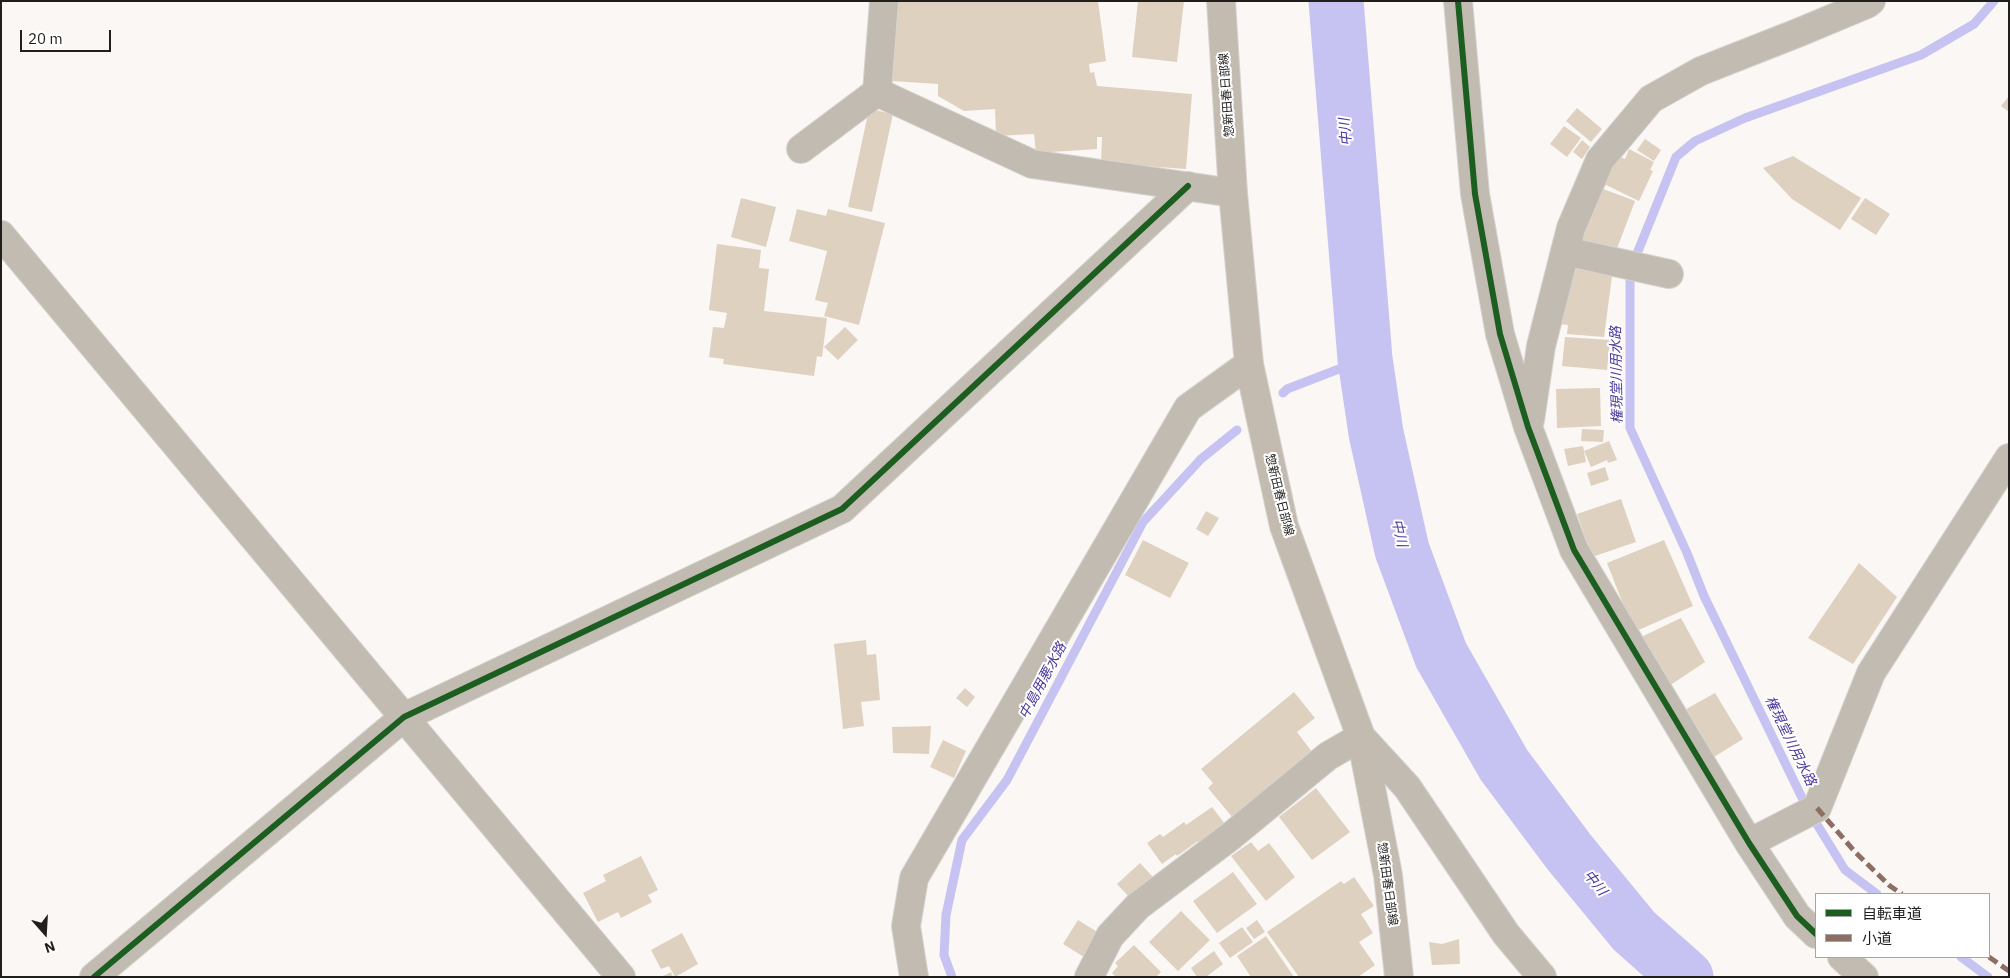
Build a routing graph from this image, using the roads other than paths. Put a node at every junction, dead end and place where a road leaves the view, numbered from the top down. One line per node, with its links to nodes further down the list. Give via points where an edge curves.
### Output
1 (884, 1): 5 (street)
2 (1221, 1): 8 (main road, 惣新田春日部線)
3 (1458, 1): 13 (street, via 1475,194 1500,334)
4 (1871, 1): 10 (street, via 1701,71 1651,99 1600,160 1571,228)
5 (878, 92): 6 (street); 7 (street, via 1032,164)
6 (801, 149)
7 (1188, 186): 8 (street); 15 (street, via 842,509)
8 (1233, 193): 12 (main road, 惣新田春日部線)
9 (1, 235): 15 (street)
10 (1565, 251): 11 (street); 13 (street, via 1541,346)
11 (1669, 274)
12 (1249, 364): 16 (main road, 惣新田春日部線, via 1284,526); 22 (street, via 1188,408 914,878 906,926)
13 (1528, 427): 17 (street, via 1574,550)
14 (2009, 458): 17 (street, via 1871,673 1817,808)
15 (404, 717): 20 (street); 21 (street)
16 (1361, 737): 23 (street, via 1328,756 1231,836 1138,906 1110,936); 24 (main road, 惣新田春日部線, via 1388,875); 25 (street, via 1407,787 1506,934)
17 (1749, 843): 18 (street, via 1797,916)
18 (1815, 933)
19 (1843, 958): 26 (street)
20 (94, 977)
21 (621, 977)
22 (914, 977)
23 (1089, 977)
24 (1399, 977)
25 (1542, 977)
26 (1864, 977)

